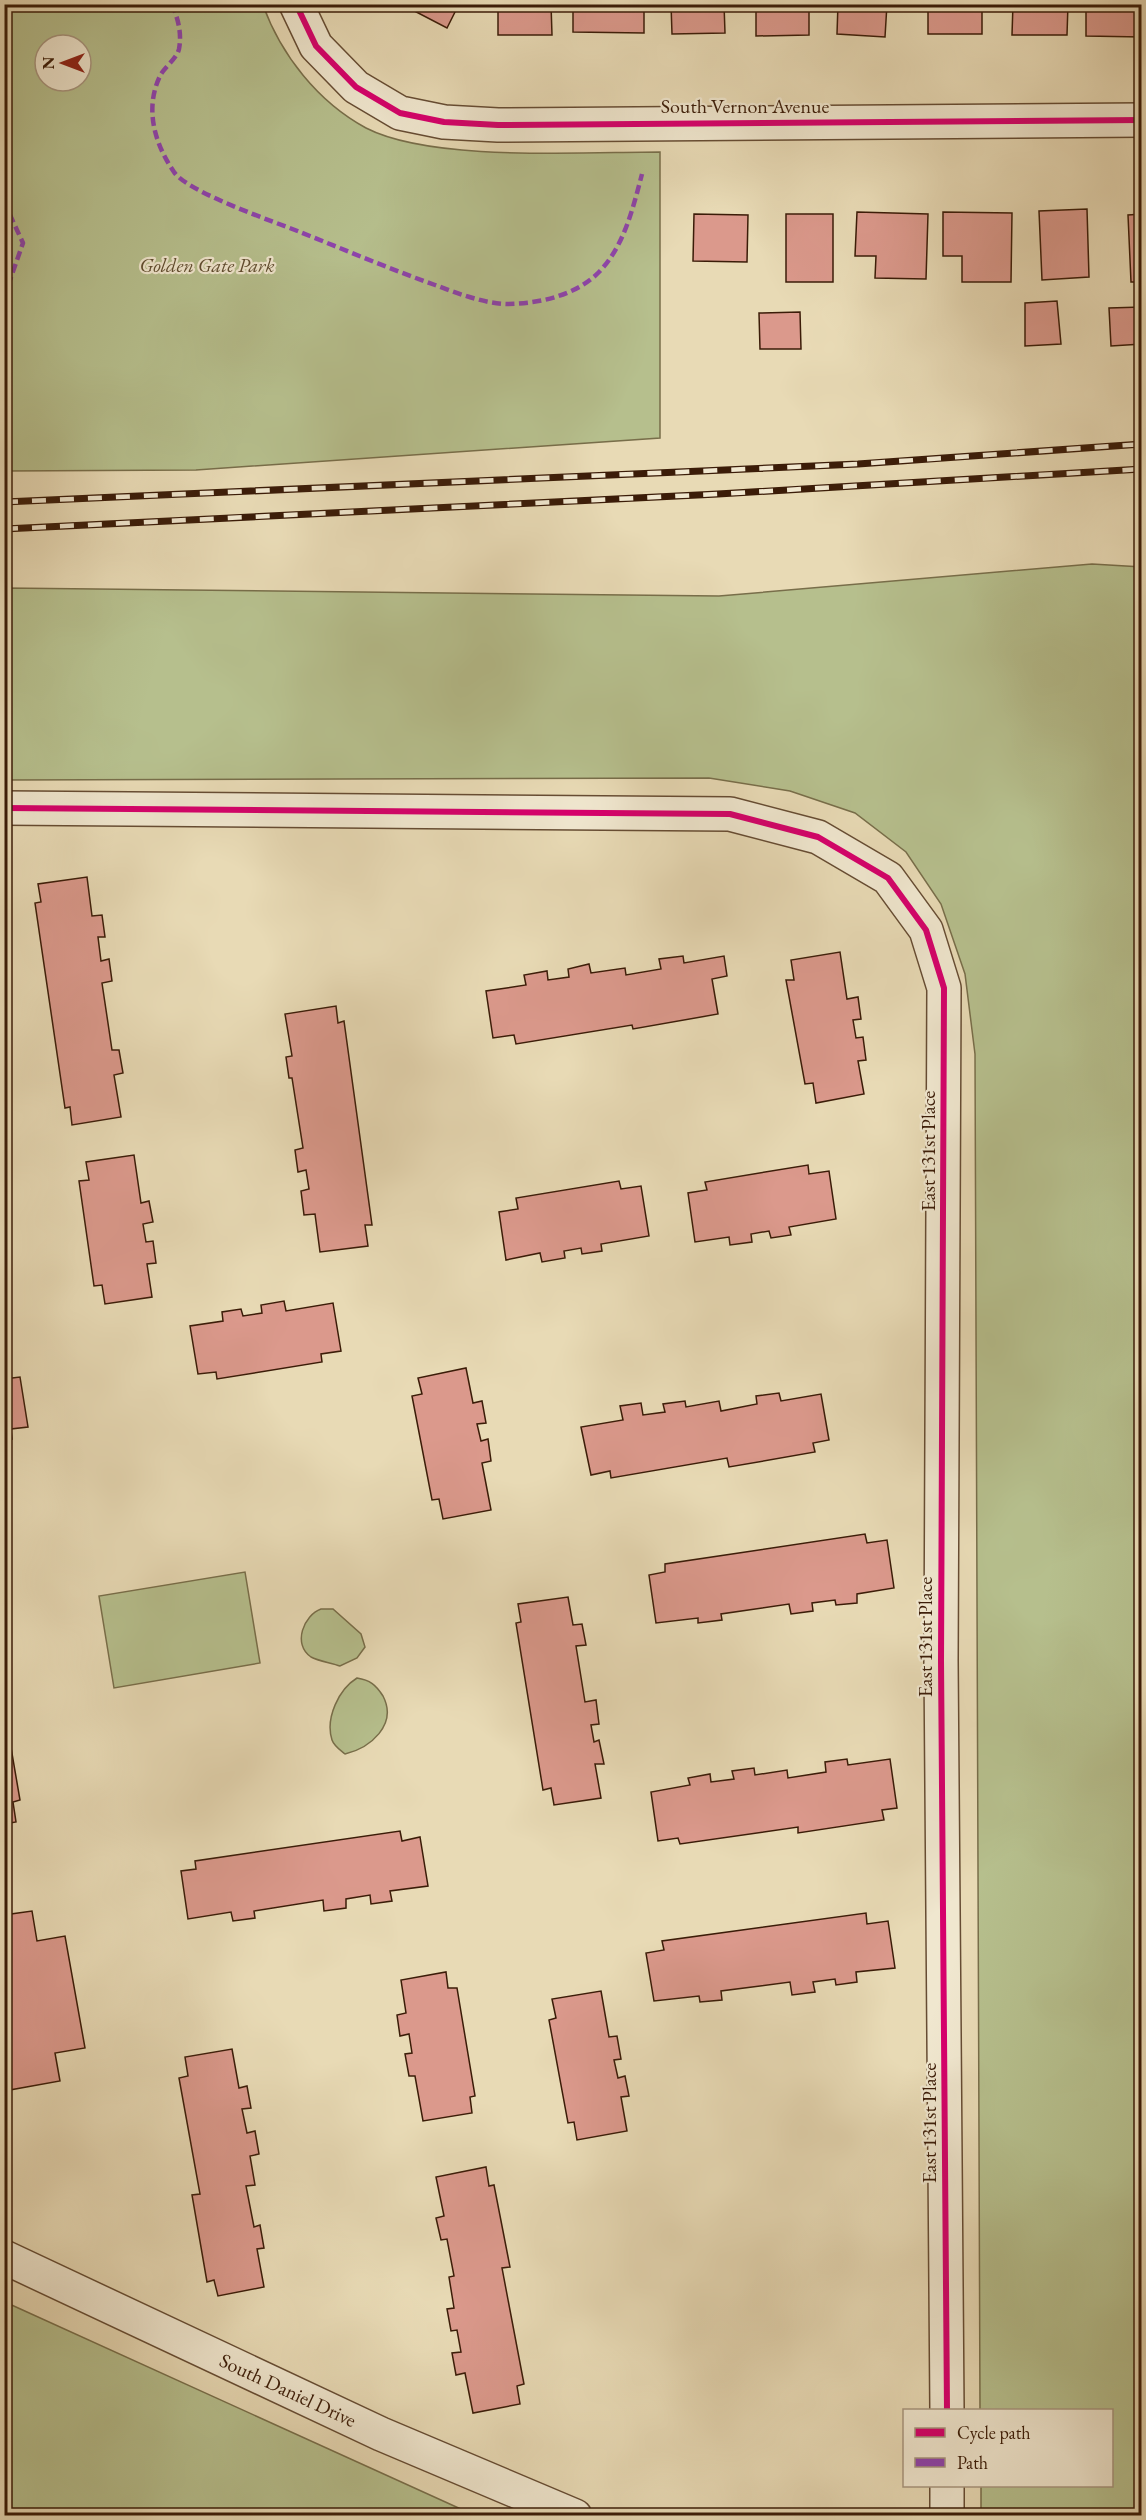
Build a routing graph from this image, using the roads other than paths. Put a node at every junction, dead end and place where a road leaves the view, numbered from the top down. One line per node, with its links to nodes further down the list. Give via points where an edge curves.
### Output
1 (296, 4): 2 (street, South Vernon Avenue, via 316,46 356,87 400,113 444,122 498,125)
2 (1142, 120)
3 (4, 808): 5 (street, East 131st Place, via 730,814 818,837 888,878 926,930 944,988 941,1661)
4 (4, 2257): 7 (street, South Daniel Drive, via 381,2434)
5 (947, 2409)
6 (947, 2487): 8 (street)
7 (575, 2516)
8 (947, 2516)

